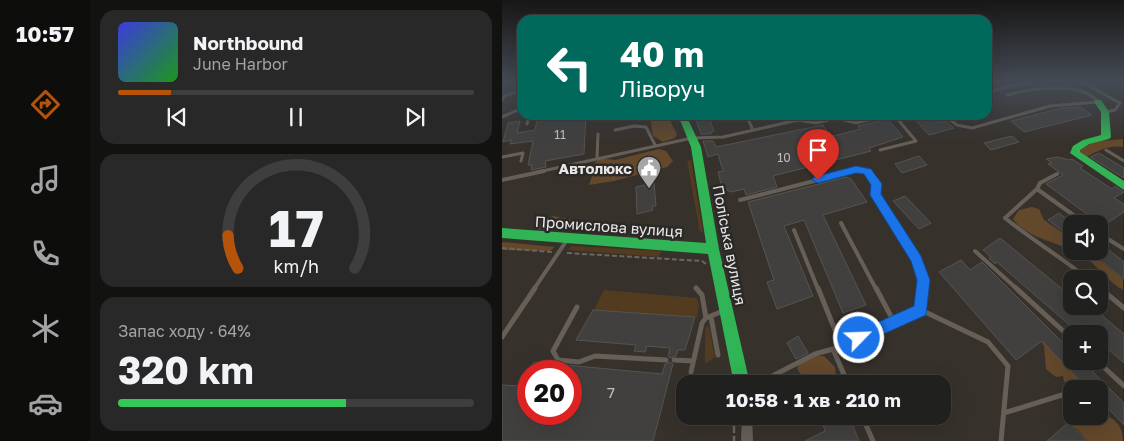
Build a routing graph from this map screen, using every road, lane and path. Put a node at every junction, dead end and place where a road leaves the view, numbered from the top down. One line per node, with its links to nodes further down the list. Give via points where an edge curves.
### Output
1 (1098, 102): 5 (street)
2 (1120, 102): 5 (lane, via 1115,110)
3 (1073, 103): 16 (lane, via 972,128)
4 (517, 110): 6 (lane)
5 (1105, 112): 31 (street, via 1106,137 1086,142 1076,148 1075,153)
6 (502, 117)
7 (528, 120): 17 (lane)
8 (684, 120): 21 (street, Поліська вулиця)
9 (748, 120): 19 (lane)
10 (798, 120): 19 (lane)
11 (798, 120): 12 (lane, via 816,123)
12 (828, 120)
13 (844, 120): 14 (lane, via 856,123)
14 (868, 120)
15 (898, 120): 23 (lane, via 916,141)
16 (950, 120)
17 (527, 124)
18 (615, 130): 22 (lane, via 646,127)
19 (753, 130): 21 (lane, via 723,137)
20 (598, 134): 26 (lane)
21 (692, 138): 22 (lane); 41 (street, Поліська вулиця)
22 (655, 145): 26 (lane)
23 (880, 150)
24 (1106, 150): 28 (lane)
25 (502, 157): 27 (lane, via 523,153)
26 (597, 158): 30 (lane)
27 (521, 161)
28 (1124, 161)
29 (1057, 174): 32 (lane, via 1040,183)
30 (502, 180)
31 (1124, 186)
32 (1037, 190): 34 (lane); 46 (lane, via 1006,218 1038,245 1054,252)
33 (740, 200): 52 (lane, via 856,170 868,171 877,184 876,195 916,260 924,280)
34 (1073, 215)
35 (841, 223): 54 (lane)
36 (794, 230): 57 (lane)
37 (502, 233): 38 (street, Промислова вулиця)
38 (568, 238): 41 (street, Промислова вулиця); 44 (lane)
39 (1108, 239): 42 (lane)
40 (502, 248): 44 (path)
41 (714, 249): 51 (street, Поліська вулиця)
42 (1124, 249)
43 (975, 251): 55 (lane)
44 (559, 252): 45 (path); 56 (lane)
45 (702, 261)
46 (1077, 270)
47 (696, 288): 53 (lane, via 702,295)
48 (1108, 295): 50 (lane)
49 (577, 307): 60 (lane, via 552,351 558,360 579,362 595,356)
50 (1124, 308)
51 (728, 309): 53 (lane); 65 (street, Поліська вулиця)
52 (921, 310): 54 (lane); 70 (lane, via 988,342 1008,366)
53 (708, 318): 59 (lane); 62 (lane, via 700,328)
54 (894, 322): 57 (lane)
55 (1063, 331)
56 (502, 337)
57 (841, 345): 58 (lane)
58 (833, 349): 66 (lane, via 815,354); 67 (lane)
59 (718, 355)
60 (666, 360)
61 (674, 360): 62 (lane)
62 (693, 361): 64 (lane)
63 (1107, 370): 68 (lane)
64 (691, 372)
65 (740, 375)
66 (774, 375)
67 (844, 375)
68 (1124, 386)
69 (1062, 395): 70 (lane)
70 (1004, 413): 77 (lane)
71 (734, 425): 74 (path)
72 (747, 425): 75 (street)
73 (866, 425): 76 (lane)
74 (734, 441)
75 (746, 441)
76 (873, 441)
77 (1001, 441)

